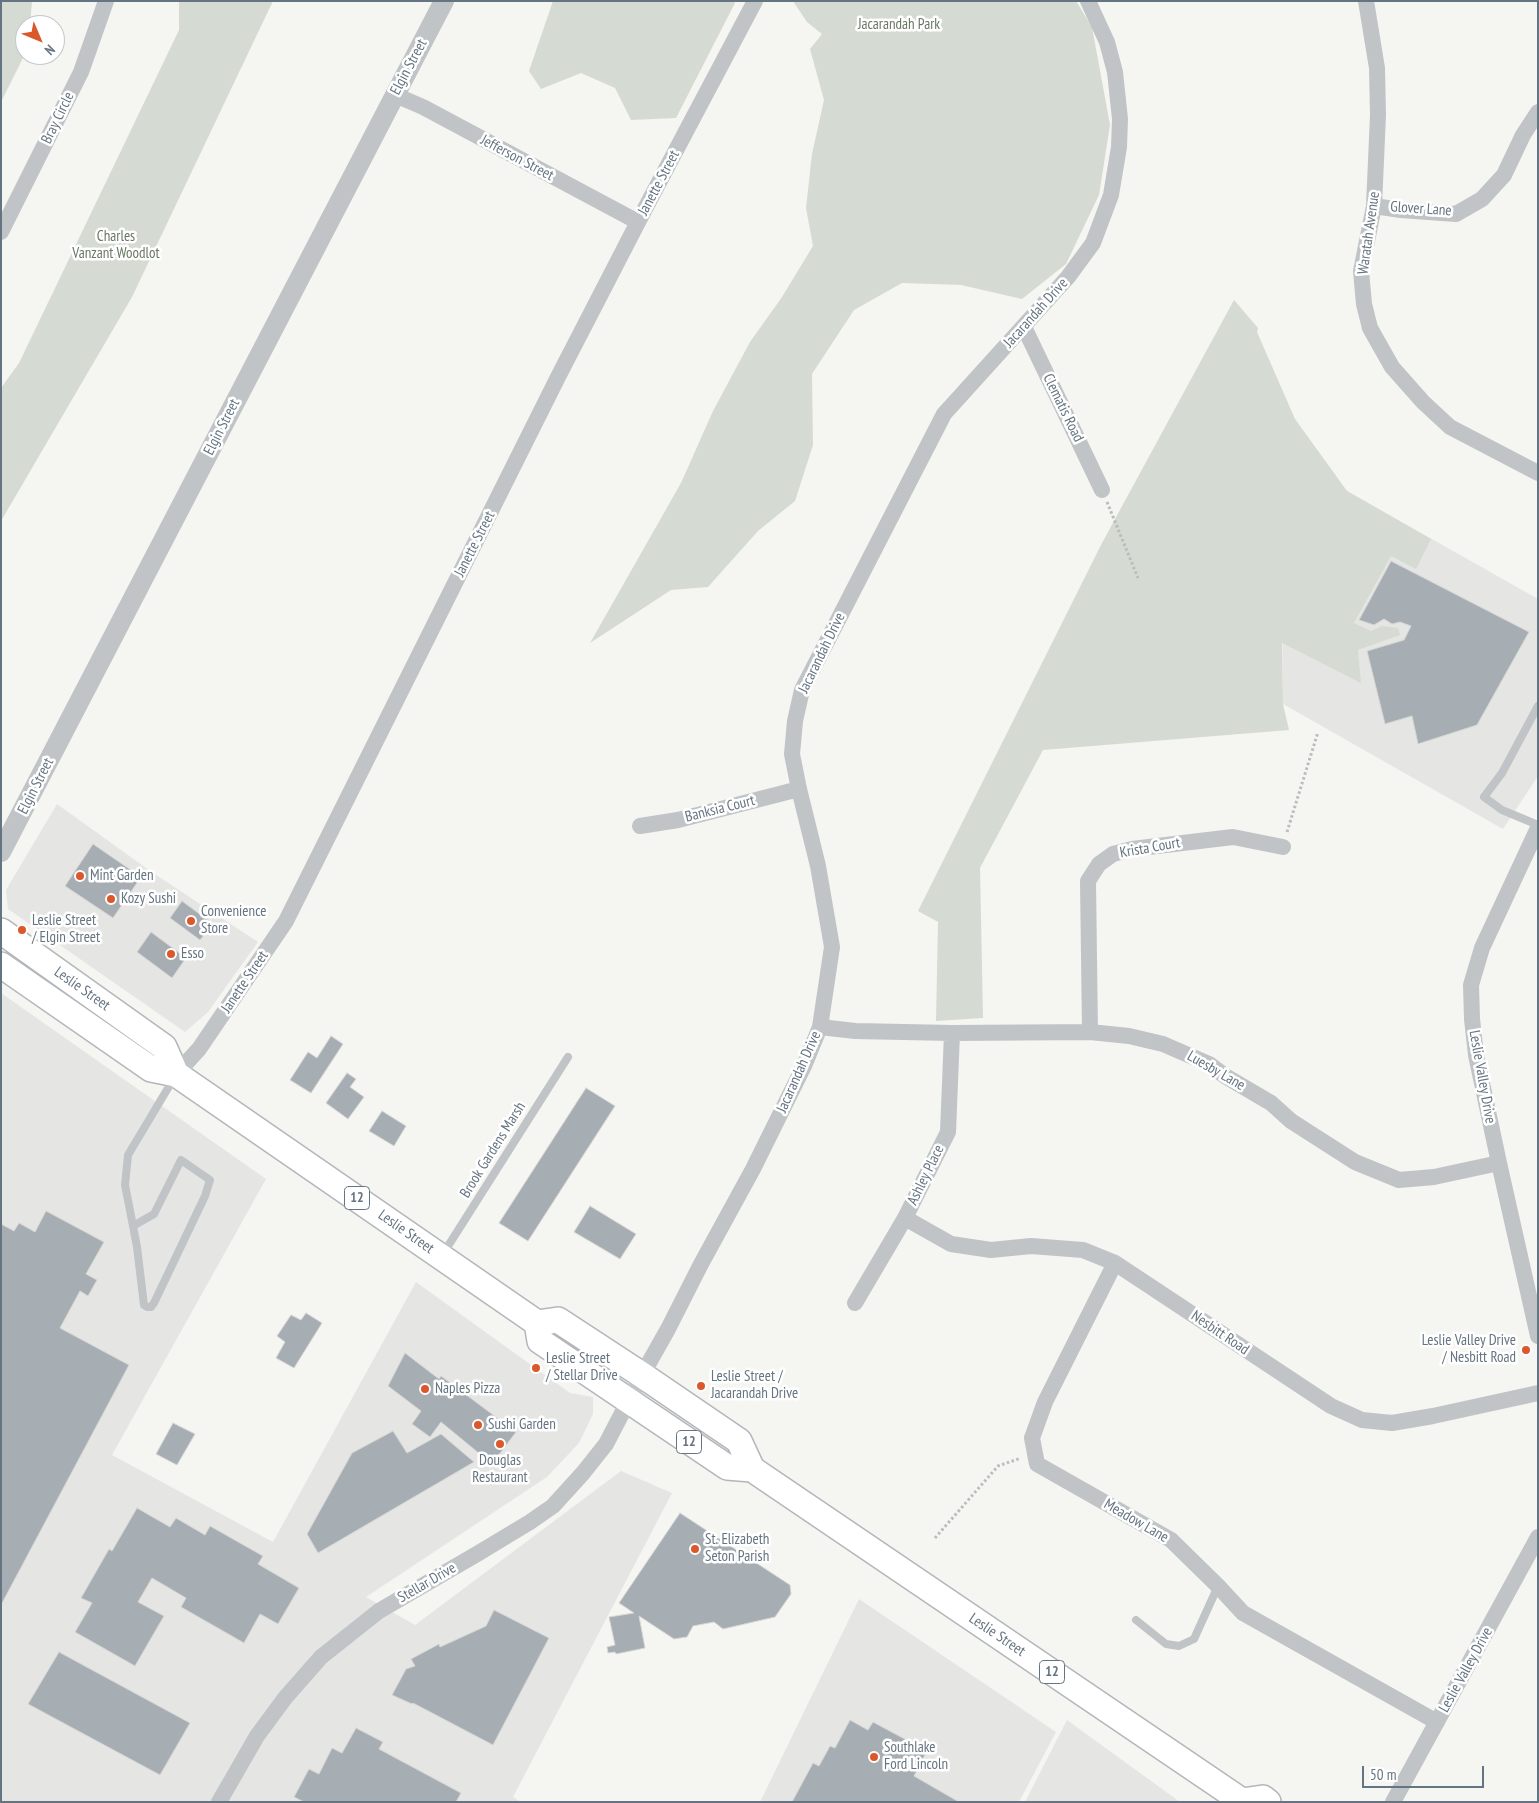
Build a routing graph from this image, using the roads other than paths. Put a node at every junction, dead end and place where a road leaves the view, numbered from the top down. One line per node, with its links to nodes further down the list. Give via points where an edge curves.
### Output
1 (106, 1): 10 (street, Bray Circle, via 81,72)
2 (444, 1): 6 (street, Elgin Street)
3 (755, 1): 9 (street, Janette Street)
4 (1088, 1): 11 (street, Jacarandah Drive, via 1107,42 1115,72 1120,119 1111,195 1093,243)
5 (1366, 1): 8 (street, Waratah Avenue, via 1377,68)
6 (395, 94): 9 (street, Jefferson Street); 19 (street, Elgin Street)
7 (1538, 112): 8 (street, Glover Lane, via 1504,175 1482,199 1456,214)
8 (1374, 206): 12 (street, Waratah Avenue, via 1361,271 1364,304 1370,328 1392,367 1450,427)
9 (638, 222): 26 (street, Janette Street, via 286,921 199,1049)
10 (1, 232)
11 (1024, 327): 13 (street, Clematis Road); 15 (street, Jacarandah Drive, via 944,414 802,690 792,754)
12 (1538, 473)
13 (1102, 490)
14 (1538, 706): 17 (lane, via 1502,773 1484,797 1502,810)
15 (798, 789): 16 (street, Banksia Court, via 678,820); 22 (street, Jacarandah Drive, via 818,866 832,947)
16 (640, 826)
17 (1538, 827): 27 (street, Leslie Valley Drive, via 1482,948 1471,985 1476,1055)
18 (1283, 847): 23 (street, Krista Court, via 1232,837 1132,849 1113,854 1099,864 1088,881)
19 (1, 852)
20 (1, 930): 26 (main road, Leslie Street, via 164,1047)
21 (1, 966): 26 (main road, Leslie Street / 12, via 151,1069)
22 (820, 1027): 24 (street, Luesby Lane); 35 (street, Jacarandah Drive, via 753,1169)
23 (1090, 1032): 24 (street, Luesby Lane); 27 (street, Luesby Lane, via 1163,1044 1209,1064 1355,1162 1400,1180 1434,1177)
24 (952, 1033): 28 (street, Ashley Place, via 948,1132)
25 (568, 1057): 30 (lane, Brook Gardens Marsh)
26 (176, 1074): 29 (lane, via 128,1155 125,1185); 30 (main road, Leslie Street / 12)
27 (1499, 1163): 34 (street, Leslie Valley Drive)
28 (905, 1218): 31 (street, Nesbitt Road, via 951,1244 991,1250 1031,1246 1083,1250); 32 (street, Ashley Place)
29 (133, 1226): 29 (lane, via 144,1305 147,1307 154,1303 210,1180 181,1160 154,1214)
30 (442, 1257): 33 (main road, Leslie Street / 12)
31 (1116, 1263): 36 (street, Nesbitt Road, via 1323,1401 1362,1420 1392,1422 1433,1416); 40 (street, Meadow Lane, via 1045,1402 1032,1438 1037,1464 1171,1540)
32 (855, 1303)
33 (537, 1323): 35 (main road, 12, via 558,1320); 37 (main road, Leslie Street / 12, via 540,1340)
34 (1538, 1336)
35 (642, 1376): 37 (street, Stellar Drive); 38 (main road, 12, via 739,1441)
36 (1538, 1393)
37 (629, 1401): 38 (main road, Leslie Street / 12, via 727,1467); 44 (street, Stellar Drive, via 606,1444 552,1506 379,1611 321,1657 257,1736)
38 (752, 1469): 43 (main road, Leslie Street / 12)
39 (1538, 1537): 42 (street, Leslie Valley Drive)
40 (1218, 1586): 41 (lane, via 1194,1639 1179,1646 1166,1644); 42 (street, Meadow Lane, via 1243,1613)
41 (1136, 1620)
42 (1438, 1722): 46 (street, Leslie Valley Drive)
43 (1242, 1801): 45 (main road, Leslie Street / 12, via 1263,1798)
44 (219, 1802)
45 (1268, 1802)
46 (1393, 1802)

